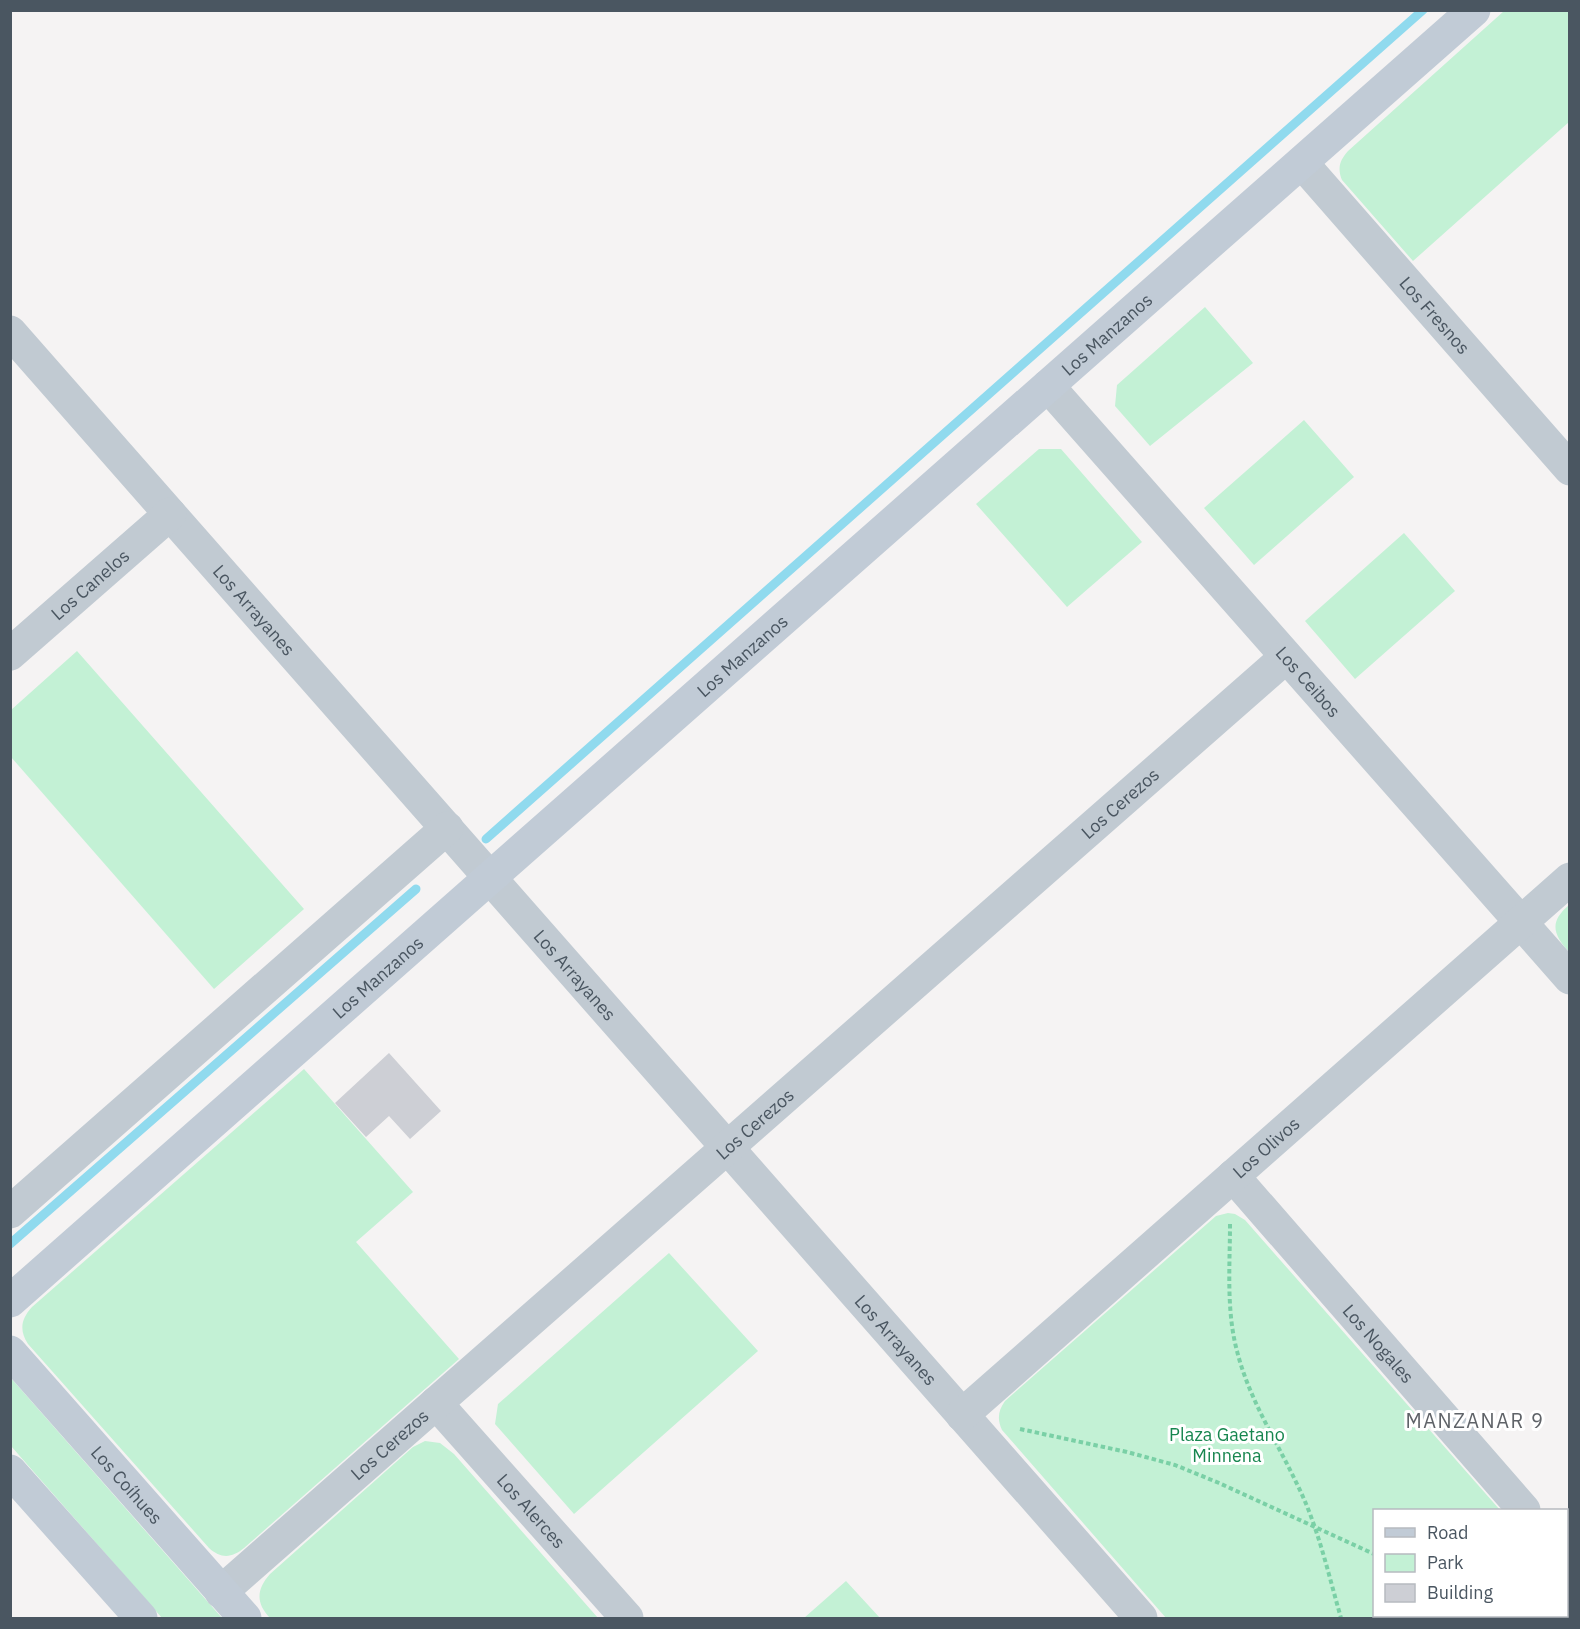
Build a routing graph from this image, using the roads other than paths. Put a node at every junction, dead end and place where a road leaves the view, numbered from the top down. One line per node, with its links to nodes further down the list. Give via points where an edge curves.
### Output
1 (1474, 10): 2 (street, Los Manzanos)
2 (1302, 163): 4 (street, Los Manzanos); 5 (street, Los Fresnos)
3 (10, 332): 6 (street, Los Arrayanes)
4 (1048, 386): 8 (street, Los Ceibos); 10 (street, Los Manzanos)
5 (1569, 469)
6 (170, 513): 7 (street, Los Canelos); 9 (street, Los Arrayanes)
7 (10, 654)
8 (1286, 657): 12 (street, Los Ceibos); 14 (street, Los Cerezos)
9 (447, 828): 10 (street, Los Arrayanes); 16 (street)
10 (490, 878): 14 (street, Los Arrayanes); 17 (street, Los Manzanos)
11 (1569, 879): 12 (street, Los Olivos)
12 (1521, 922): 13 (street, Los Ceibos); 15 (street, Los Olivos)
13 (1569, 978)
14 (727, 1148): 19 (street, Los Cerezos); 20 (street, Los Arrayanes)
15 (1233, 1176): 20 (street, Los Olivos); 22 (street, Los Nogales)
16 (10, 1212)
17 (10, 1301)
18 (10, 1352): 23 (street, Los Coíhues)
19 (436, 1403): 23 (street, Los Cerezos); 26 (street, Los Alerces)
20 (962, 1414): 27 (street, Los Arrayanes)
21 (10, 1471): 24 (street)
22 (1523, 1509)
23 (221, 1592): 25 (street, Los Coíhues)
24 (141, 1618)
25 (245, 1618)
26 (627, 1618)
27 (1141, 1618)

